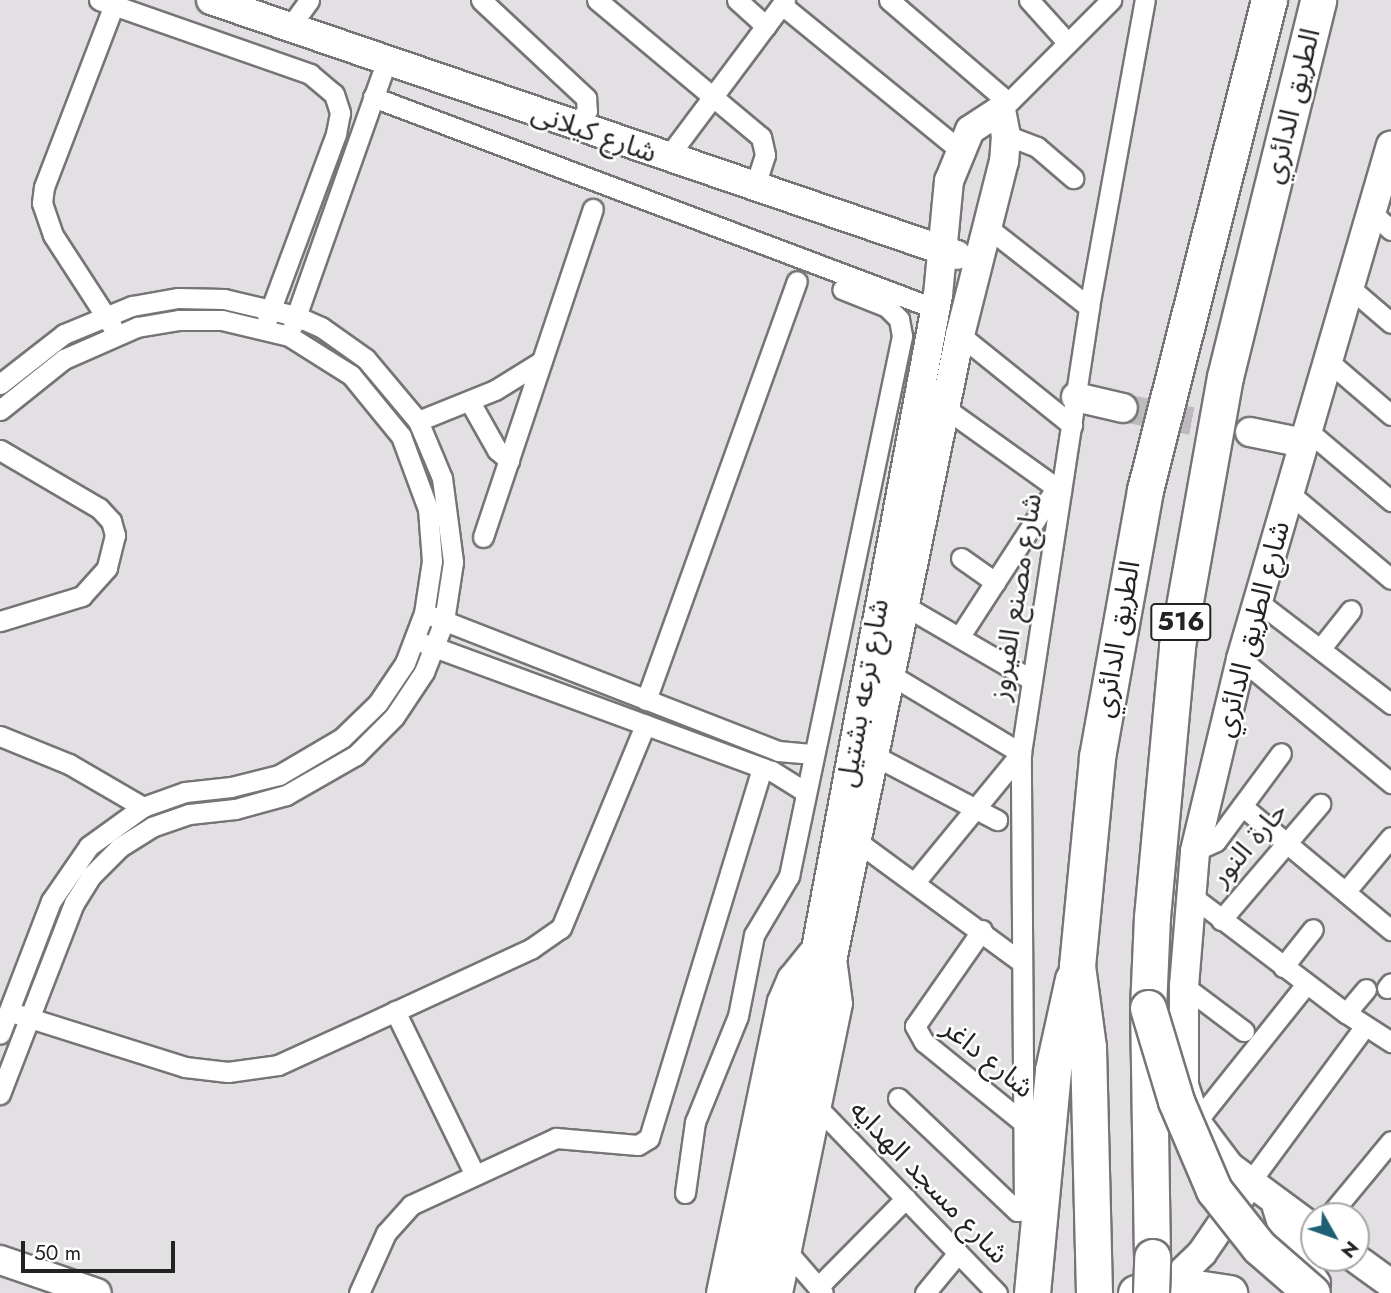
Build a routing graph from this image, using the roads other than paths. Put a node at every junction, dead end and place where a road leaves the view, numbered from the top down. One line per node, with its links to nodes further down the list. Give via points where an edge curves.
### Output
1 (211, 0): 15 (street, شارع كيلانى)
2 (309, 0): 15 (street)
3 (481, 0): 21 (street, via 586,98 587,111)
4 (597, 0): 19 (street)
5 (737, 0): 14 (street)
6 (889, 0): 20 (street)
7 (1030, 0): 16 (street)
8 (1111, 0): 16 (street, شارع ترعه بشتيل)
9 (1145, 0): 36 (street, شارع مصنع الفيروز)
10 (1269, 0): 109 (highway, الطريق الدائري / 516, via 1148,477 1119,619 1096,770)
11 (1318, 0): 114 (highway, الطريق الدائري / 516, via 1230,356 1191,556 1158,827)
12 (783, 2): 14 (street); 23 (street)
13 (106, 3): 35 (street, via 310,74 334,94 340,113 336,134); 38 (street, via 42,204 53,235)
14 (766, 26): 19 (street)
15 (289, 29): 17 (street, شارع كيلانى)
16 (1067, 42): 20 (street, شارع ترعه بشتيل)
17 (386, 62): 18 (street); 21 (street, شارع كيلانى)
18 (373, 97): 37 (street); 39 (street)
19 (710, 99): 24 (street); 26 (street, via 764,144)
20 (1005, 116): 23 (street, شارع ترعه بشتيل, via 976,123); 25 (street); 29 (street, شارع ترعه بشتيل)
21 (575, 125): 24 (street, شارع كيلانى)
22 (1391, 145): 28 (street, شارع الطريق الدائري)
23 (960, 150): 30 (street, شارع ترعه بشتيل, via 946,198)
24 (667, 158): 26 (street, شارع كيلانى)
25 (1073, 178)
26 (754, 189): 30 (street, شارع كيلانى)
27 (593, 209): 45 (street)
28 (1381, 221): 33 (street, شارع الطريق الدائري)
29 (987, 227): 31 (street, شارع ترعه بشتيل); 36 (street)
30 (942, 250): 31 (street, شارع كيلانى); 37 (street, شارع ترعه بشتيل)
31 (978, 261): 43 (street, شارع ترعه بشتيل)
32 (797, 281): 81 (street)
33 (1349, 288): 40 (street); 46 (street, شارع الطريق الدائري)
34 (842, 289): 86 (street, via 887,307 898,319 902,336)
35 (271, 307): 38 (street, via 201,297 154,301); 39 (street); 41 (street)
36 (1089, 307): 48 (street, شارع مصنع الفيروز)
37 (936, 309): 96 (street, شارع ترعه بشتيل)
38 (104, 315): 42 (street); 47 (street, via 44,346)
39 (296, 316): 44 (street); 54 (street, via 321,327 366,359)
40 (1391, 323)
41 (264, 328): 42 (street, via 201,319 158,322); 44 (street)
42 (117, 333): 52 (street, via 65,359)
43 (960, 335): 50 (street, شارع ترعه بشتيل); 55 (street)
44 (289, 336): 70 (street, via 331,359 361,384 387,414 412,459 431,535)
45 (542, 361): 49 (street); 59 (street)
46 (1328, 361): 53 (street); 57 (street, شارع الطريق الدائري)
47 (0, 384)
48 (1076, 397): 51 (street); 55 (street, شارع مصنع الفيروز)
49 (470, 402): 54 (street); 59 (street, via 497,450)
50 (945, 408): 60 (street); 68 (street, شارع ترعه بشتيل)
51 (1123, 408)
52 (0, 410)
53 (1391, 415)
54 (418, 421): 72 (street, via 442,478 453,533)
55 (1072, 425): 60 (street, شارع مصنع الفيروز)
56 (1250, 432): 57 (street)
57 (1306, 437): 61 (street, شارع الطريق الدائري); 62 (street)
58 (0, 450): 71 (street, via 99,508 111,521 115,535 107,568 82,596)
59 (509, 460): 63 (street)
60 (1059, 489): 66 (street); 79 (street, شارع مصنع الفيروز)
61 (1289, 493): 65 (street); 67 (street, شارع الطريق الدائري)
62 (1391, 502)
63 (482, 537)
64 (961, 558): 66 (street)
65 (1391, 579)
66 (995, 582): 73 (street)
67 (1257, 600): 76 (street); 77 (street, شارع الطريق الدائري)
68 (905, 606): 73 (street); 78 (street, شارع ترعه بشتيل)
69 (1351, 610): 76 (street)
70 (424, 613): 72 (street); 74 (street)
71 (0, 621)
72 (444, 621): 75 (street); 81 (street)
73 (960, 636): 79 (street)
74 (415, 640): 75 (street); 93 (street, via 378,703 323,752 255,782 185,792)
75 (435, 648): 82 (street); 118 (street, via 394,717 334,770 261,803 171,819 135,836 104,861 74,902)
76 (1321, 648): 80 (street)
77 (1241, 659): 89 (street); 99 (street, شارع الطريق الدائري)
78 (891, 675): 85 (street); 87 (street, شارع ترعه بشتيل)
79 (1032, 680): 85 (street, شارع مصنع الفيروز)
80 (1388, 696)
81 (646, 699): 86 (street, via 778,751)
82 (645, 725): 88 (street); 116 (street, via 561,928 532,948)
83 (0, 737): 93 (street, via 69,764)
84 (1281, 752): 92 (street)
85 (1021, 753): 94 (street); 108 (street, شارع مصنع الفيروز)
86 (814, 754): 90 (street)
87 (875, 756): 94 (street); 96 (street, شارع ترعه بشتيل)
88 (762, 768): 90 (street); 129 (street, via 649,1138 638,1145 556,1138)
89 (1391, 783)
90 (806, 792): 131 (street, via 786,885 756,927 738,1016 700,1107)
91 (1321, 804): 98 (street, حارة النور)
92 (1242, 806): 98 (street); 99 (street, via 1216,841)
93 (143, 807): 115 (street, via 89,846 62,881)
94 (973, 807): 95 (street); 100 (street)
95 (997, 820)
96 (848, 835): 100 (street); 107 (street, شارع ترعه بشتيل)
97 (1391, 837): 101 (street)
98 (1287, 843): 101 (street); 103 (street, حارة النور)
99 (1195, 851): 102 (street, شارع الطريق الدائري)
100 (916, 881): 106 (street)
101 (1346, 891): 104 (street)
102 (1193, 897): 103 (street); 112 (street, شارع الطريق الدائري)
103 (1221, 920): 110 (street)
104 (1388, 921)
105 (1313, 929): 110 (street)
106 (982, 930): 108 (street); 127 (street, شارع داغر, via 915,1026 924,1042)
107 (825, 953): 125 (street, شارع ترعه بشتيل, via 842,1003); 148 (street, via 792,979 782,1002); 149 (street, شارع ترعه بشتيل); 150 (street, شارع ترعه بشتيل)
108 (1021, 962): 127 (street, شارع مصنع الفيروز)
109 (1077, 966): 142 (highway, الطريق الدائري / 516, via 1088,1047); 154 (highway, via 1053,1070)
110 (1283, 967): 111 (street)
111 (1306, 984): 117 (street); 126 (street)
112 (1184, 986): 120 (street); 126 (street, شارع الطريق الدائري, via 1184,1084)
113 (1366, 989): 117 (street)
114 (1148, 1008): 141 (highway, الطريق الدائري / 516); 157 (highway, bridge, via 1176,1101 1214,1190 1259,1247)
115 (4, 1009): 118 (street); 121 (street)
116 (395, 1011): 118 (street, via 278,1065 228,1072 185,1067); 129 (street)
117 (1346, 1013): 119 (street)
118 (29, 1017): 123 (street)
119 (1365, 1026): 122 (street); 130 (street)
120 (1244, 1031)
121 (0, 1034)
122 (1391, 1042)
123 (0, 1094)
124 (898, 1098): 127 (street, شارع مصنع الفيروز, via 1017,1211 1024,1210)
125 (820, 1110): 132 (street, شارع مسجد الهدايه); 138 (street, شارع ترعه بشتيل)
126 (1196, 1122): 130 (street, شارع الطريق الدائري, via 1229,1166)
127 (1025, 1124)
128 (1388, 1153): 134 (street)
129 (475, 1175): 147 (street, via 397,1216)
130 (1250, 1182): 133 (street, شارع الطريق الدائري); 141 (street, via 1202,1253)
131 (685, 1193)
132 (906, 1198): 137 (street, شارع مسجد الهدايه); 145 (street)
133 (1275, 1201): 135 (street, شارع الطريق الدائري); 158 (street, via 1289,1246)
134 (1342, 1202)
135 (1300, 1219)
136 (0, 1246): 143 (street, via 49,1265)
137 (958, 1253): 152 (street); 153 (street, شارع مسجد الهدايه)
138 (790, 1255): 145 (street); 151 (street, شارع ترعه بشتيل)
139 (0, 1260): 143 (street)
140 (1370, 1269): 144 (street)
141 (1158, 1278): 155 (highway); 156 (highway)
142 (1094, 1280)
143 (62, 1281): 146 (street)
144 (1391, 1284)
145 (820, 1290)
146 (97, 1293)
147 (359, 1293)
148 (721, 1293)
149 (743, 1293)
150 (764, 1293)
151 (782, 1293)
152 (925, 1293)
153 (997, 1293)
154 (1032, 1293)
155 (1136, 1293)
156 (1229, 1293)
157 (1312, 1293)
158 (1325, 1293)

